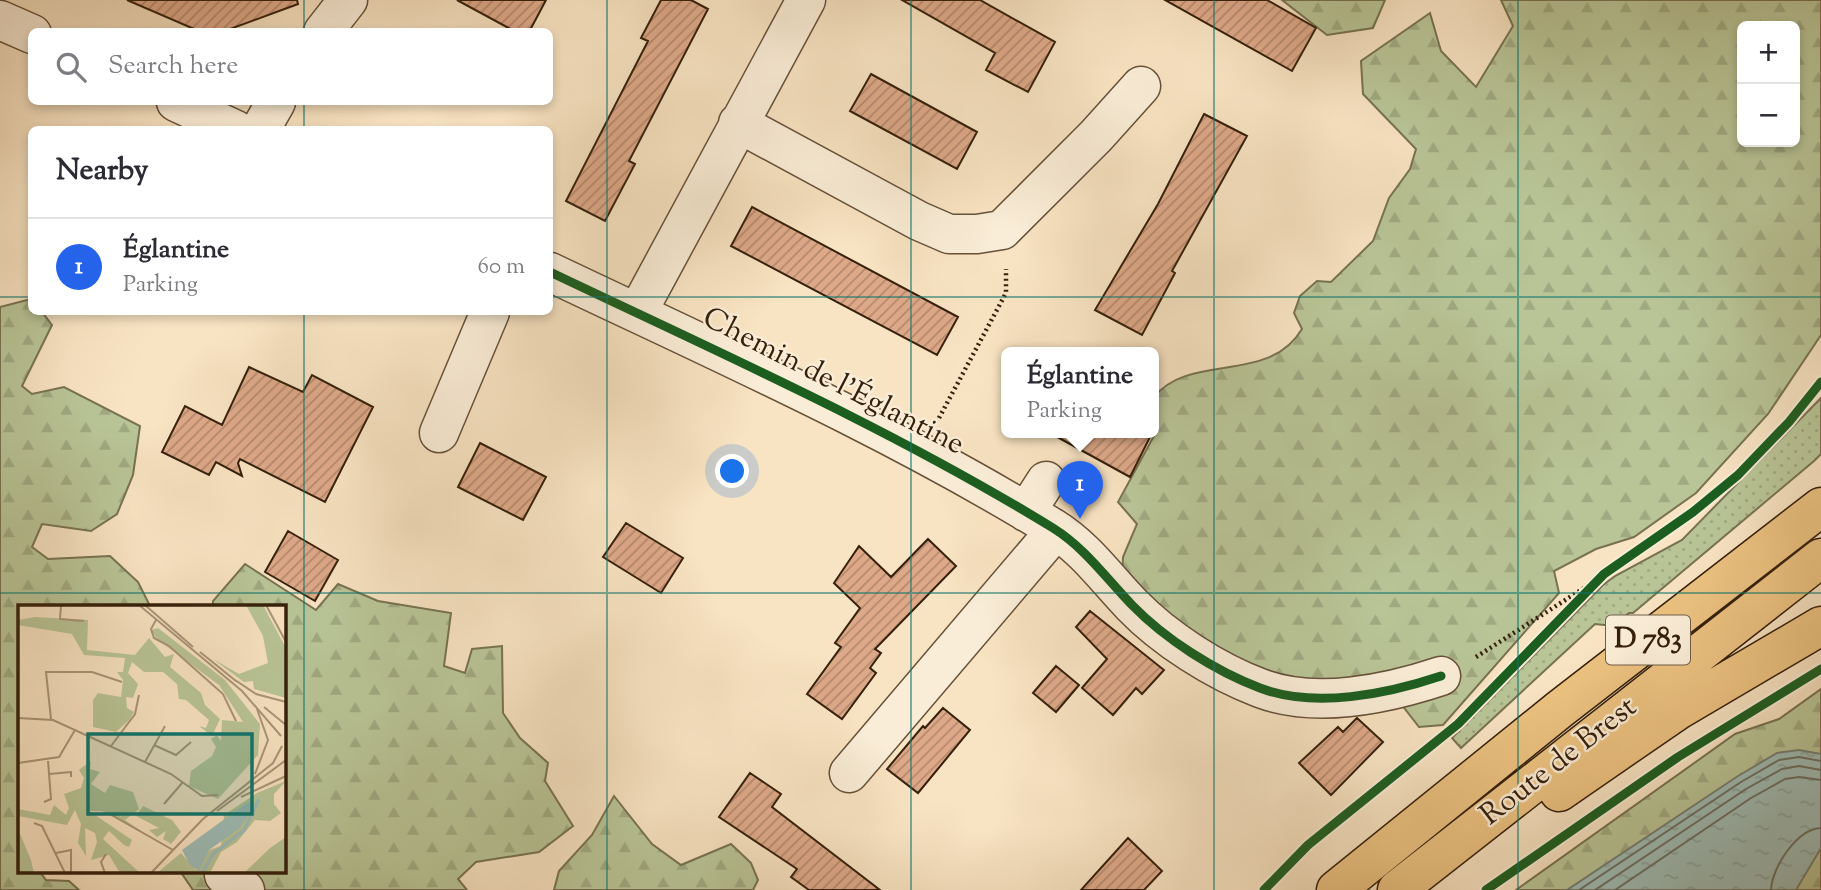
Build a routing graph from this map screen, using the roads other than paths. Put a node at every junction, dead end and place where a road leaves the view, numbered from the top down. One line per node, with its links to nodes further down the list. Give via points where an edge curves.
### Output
1 (348, 0): 4 (street)
2 (806, 0): 9 (street)
3 (0, 20): 5 (street)
4 (326, 28)
5 (28, 32)
6 (1141, 86): 9 (street, via 1002,230 978,234 949,234 919,221)
7 (182, 105): 10 (street)
8 (274, 105): 11 (street)
9 (737, 123): 13 (street)
10 (227, 126)
11 (262, 126)
12 (553, 273): 13 (street, Chemin de l'Églantine)
13 (637, 313): 18 (street, Chemin de l'Églantine, via 920,449)
14 (489, 315): 15 (street)
15 (439, 433)
16 (1821, 479): 20 (main road, Route de Brest)
17 (1821, 507): 20 (main road, Route de Brest / D 783)
18 (1053, 519): 22 (street, Chemin de l'Églantine, via 1135,608 1210,663 1260,688 1300,696 1333,696 1409,686); 23 (street)
19 (1821, 558): 25 (main road, Route de Brest / D 783)
20 (1710, 592): 24 (main road, Route de Brest / D 783)
21 (1821, 626): 26 (main road, Route de Brest, via 1678,710)
22 (1441, 676)
23 (849, 773)
24 (1336, 890)
25 (1397, 890)
26 (1420, 890)

